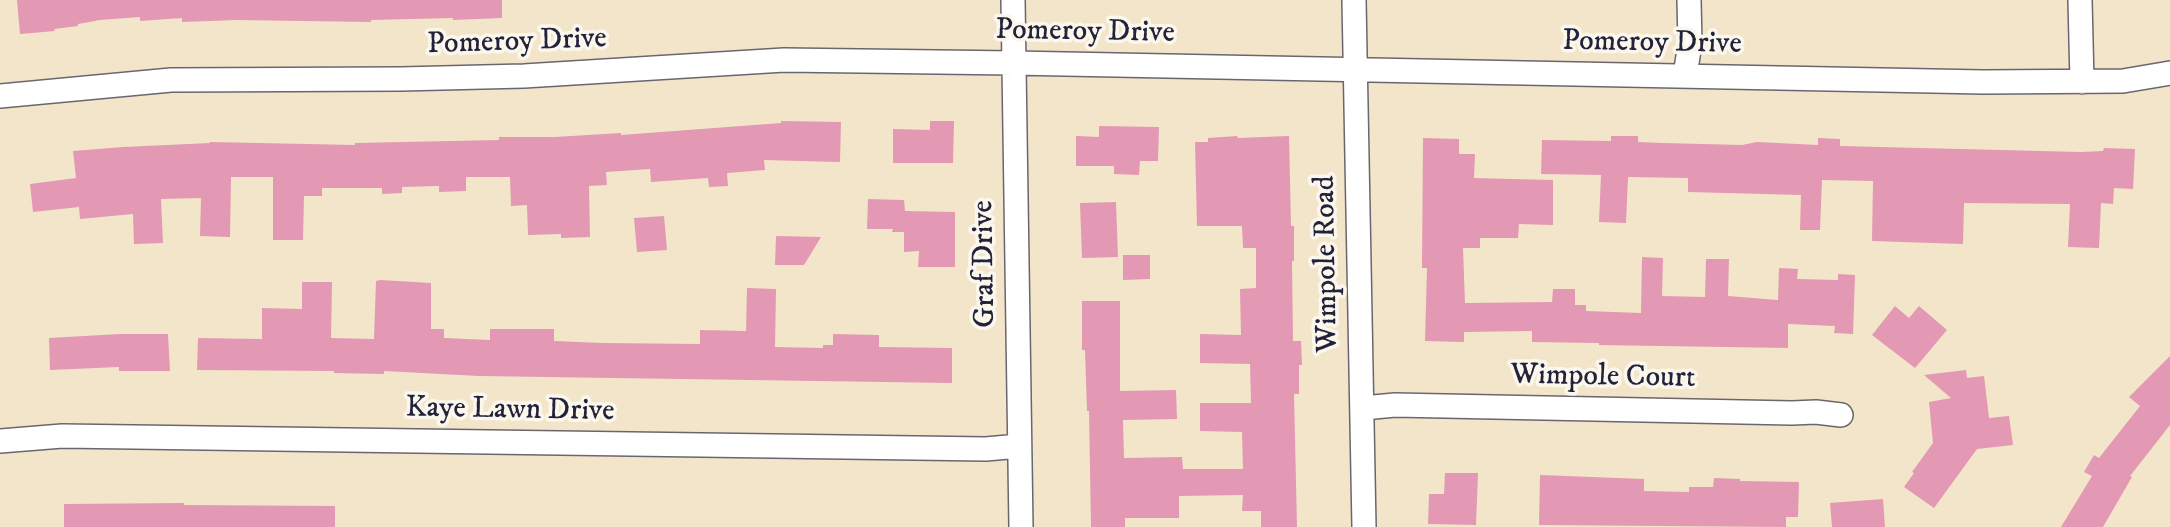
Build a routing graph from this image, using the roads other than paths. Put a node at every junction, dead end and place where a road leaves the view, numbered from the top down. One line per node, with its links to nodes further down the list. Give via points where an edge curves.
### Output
1 (1013, 0): 5 (street, Graf Drive)
2 (1354, 0): 6 (street, Wimpole Road)
3 (1689, 0): 8 (street)
4 (2080, 0): 9 (street)
5 (1014, 62): 6 (street, Pomeroy Drive); 10 (street, Pomeroy Drive, via 784,60 524,76 171,80); 14 (street, Graf Drive)
6 (1356, 69): 8 (street, Pomeroy Drive); 11 (street, Wimpole Road)
7 (2170, 73): 9 (street, Pomeroy Drive)
8 (1685, 75): 9 (street, Pomeroy Drive)
9 (2082, 82)
10 (0, 96)
11 (1363, 408): 12 (street, Wimpole Court, via 1816,411); 16 (street, Wimpole Road)
12 (1841, 415)
13 (0, 441): 14 (street, Kaye Lawn Drive, via 62,436)
14 (1019, 446): 15 (street, Graf Drive)
15 (1021, 527)
16 (1364, 527)

